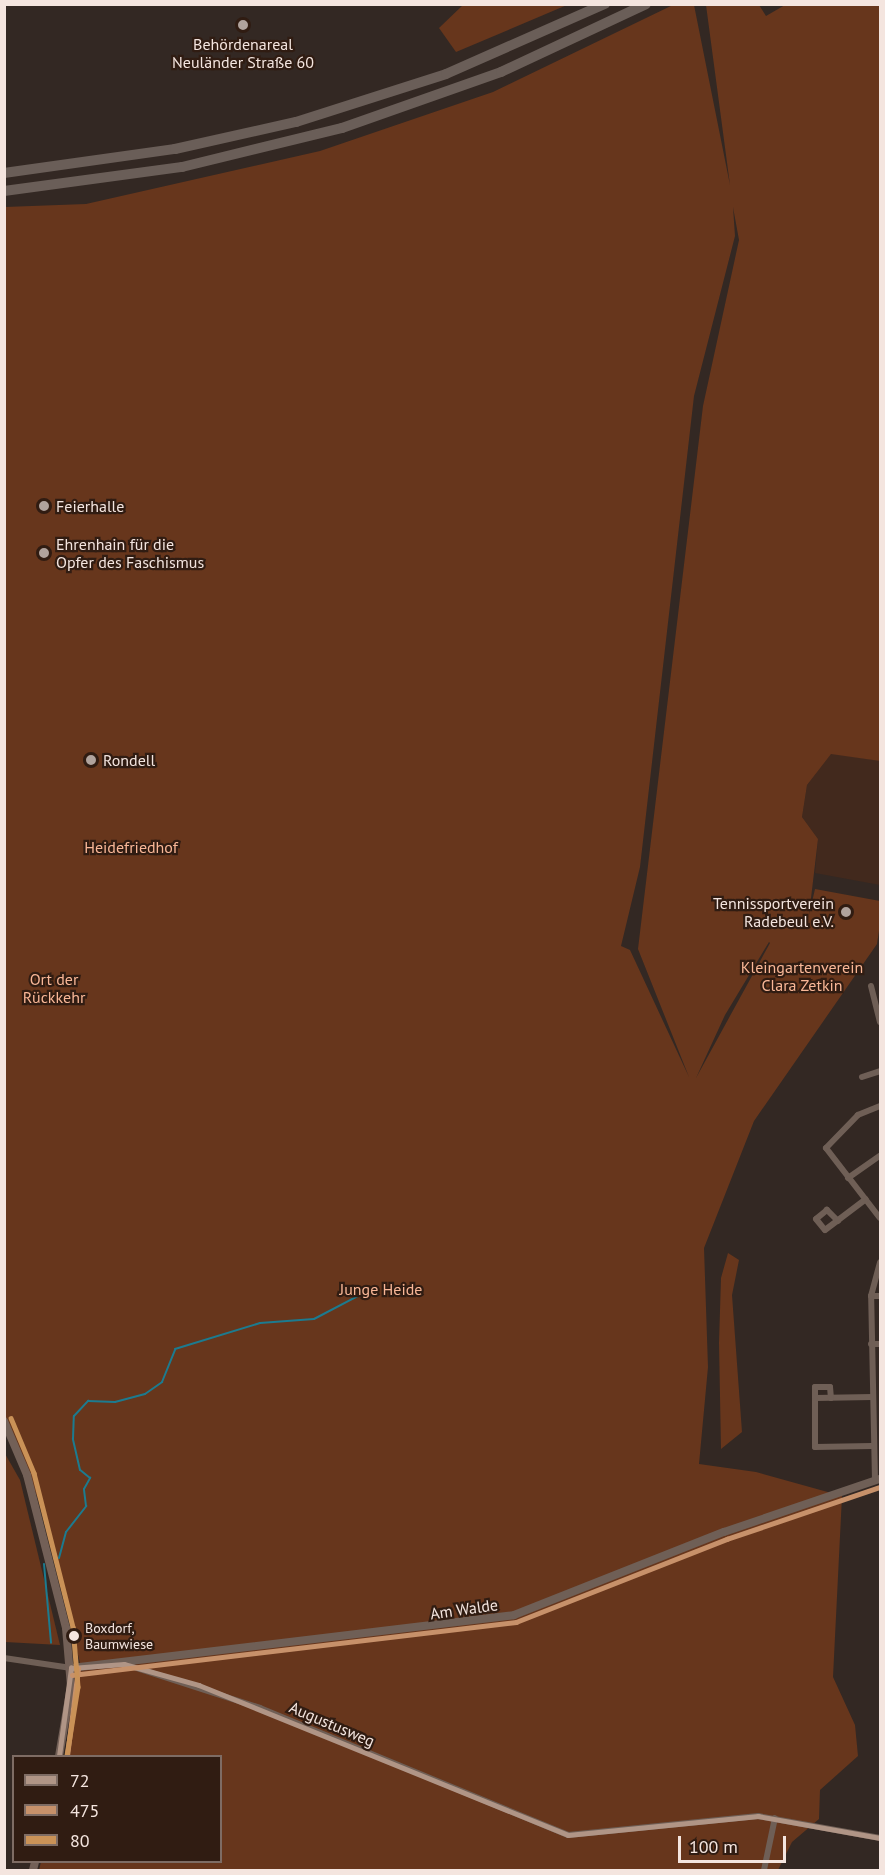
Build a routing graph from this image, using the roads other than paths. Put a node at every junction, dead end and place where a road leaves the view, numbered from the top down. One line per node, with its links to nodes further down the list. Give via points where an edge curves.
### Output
1 (605, 4): 3 (highway, via 446,74 296,122 175,149)
2 (646, 4): 4 (highway, via 501,72 342,128 182,166)
3 (4, 173)
4 (4, 191)
5 (871, 986): 6 (street)
6 (880, 1022)
7 (880, 1071): 8 (street)
8 (862, 1077)
9 (880, 1106): 11 (street, via 858,1115 826,1148)
10 (880, 1156): 11 (street)
11 (848, 1178): 12 (street)
12 (866, 1199): 13 (street); 14 (street)
13 (880, 1218)
14 (838, 1221)
15 (880, 1262): 16 (street)
16 (871, 1296): 17 (street); 18 (street)
17 (880, 1296)
18 (871, 1344): 19 (street); 20 (street)
19 (880, 1344)
20 (872, 1397): 22 (street); 24 (street)
21 (815, 1398): 22 (street); 22 (street, via 815,1387 830,1387); 26 (street, via 815,1447)
22 (831, 1398)
23 (4, 1421): 30 (main road, via 46,1540)
24 (872, 1424): 25 (street); 26 (street)
25 (880, 1424)
26 (872, 1446): 27 (street)
27 (878, 1479): 29 (street, Am Walde, via 839,1490 514,1616)
28 (4, 1658): 30 (street)
29 (124, 1664): 30 (street, Am Walde); 32 (street, Augustusweg, via 260,1708 568,1835)
30 (72, 1668): 31 (main road)
31 (59, 1755)
32 (776, 1818): 33 (street, Augustusweg); 34 (street)
33 (880, 1838)
34 (764, 1870)

